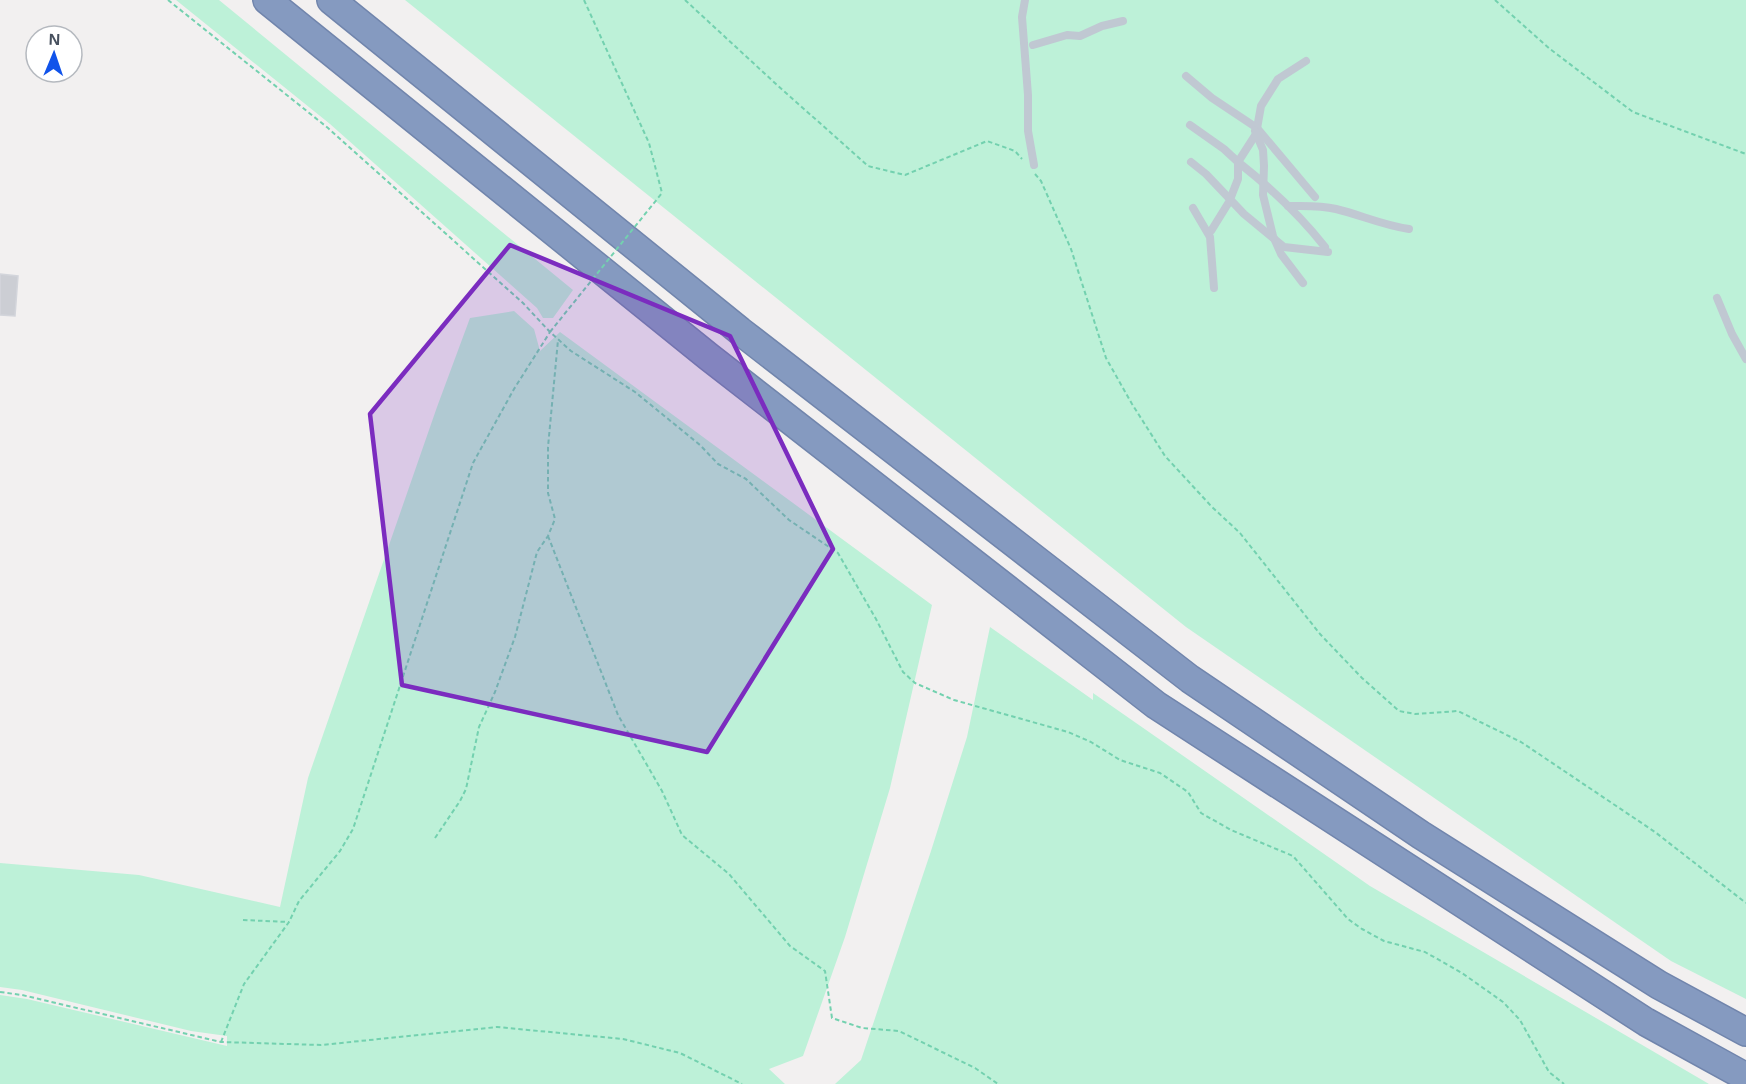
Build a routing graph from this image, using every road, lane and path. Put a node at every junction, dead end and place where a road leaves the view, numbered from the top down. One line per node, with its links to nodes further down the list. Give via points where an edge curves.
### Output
1 (168, 0): 29 (path, via 328,128 523,303)
2 (267, 0): 40 (highway, via 710,357 1156,705 1646,1022)
3 (331, 0): 38 (highway, via 740,331 1190,679 1420,835 1659,985)
4 (584, 0): 29 (path, bridge, via 649,143 662,193)
5 (685, 0): 17 (path, via 868,166 905,175 987,141 1015,151)
6 (1025, 0): 17 (lane, via 1022,17)
7 (1495, 0): 14 (path, via 1550,49 1633,112)
8 (1123, 21): 9 (lane, via 1080,36 1067,34)
9 (1033, 45)
10 (1306, 61): 13 (lane, via 1278,80 1262,106)
11 (1186, 76): 13 (lane)
12 (1190, 125): 16 (lane)
13 (1255, 129): 16 (lane); 18 (lane, via 1263,150); 19 (lane)
14 (1746, 154)
15 (1191, 162): 20 (lane)
16 (1238, 162): 18 (lane); 20 (lane, via 1238,179)
17 (1032, 168): 34 (path, via 1071,249 1107,358 1131,404 1173,465 1240,533 1320,634 1362,678 1399,711 1458,711 1521,742 1655,832)
18 (1264, 182): 21 (lane); 25 (lane, via 1263,195)
19 (1315, 197)
20 (1229, 200): 24 (lane); 25 (lane)
21 (1288, 206): 23 (lane, via 1336,209); 25 (lane, via 1327,250 1284,247)
22 (1193, 208): 27 (lane, via 1210,237)
23 (1409, 229)
24 (1211, 231)
25 (1273, 236): 26 (lane)
26 (1303, 284)
27 (1214, 288)
28 (1717, 298): 31 (lane)
29 (549, 332): 30 (path); 36 (path, via 473,463 353,829 299,901)
30 (558, 340): 32 (path, via 548,447 548,493 555,519); 43 (path, via 634,392 718,464 746,479 789,520 838,553 903,672 915,683 954,700 1068,732 1120,760 1160,773 1188,792 1201,813 1293,856 1348,919 1362,929 1384,941 1425,952 1503,1002 1520,1020 1549,1072)
31 (1746, 359)
32 (548, 536): 33 (path, via 537,552 515,637 479,727 466,789); 42 (path, via 618,716 662,791 682,835 729,874 790,946 825,971 832,1018 862,1028 899,1031 975,1068)
33 (435, 838)
34 (1746, 903)
35 (243, 920): 36 (path)
36 (289, 922): 39 (path, via 244,984)
37 (0, 992): 39 (path)
38 (1746, 1032)
39 (221, 1042): 41 (path, via 321,1046 497,1027 634,1042 680,1053)
40 (1746, 1077)
41 (742, 1084)
42 (998, 1084)
43 (1564, 1084)

